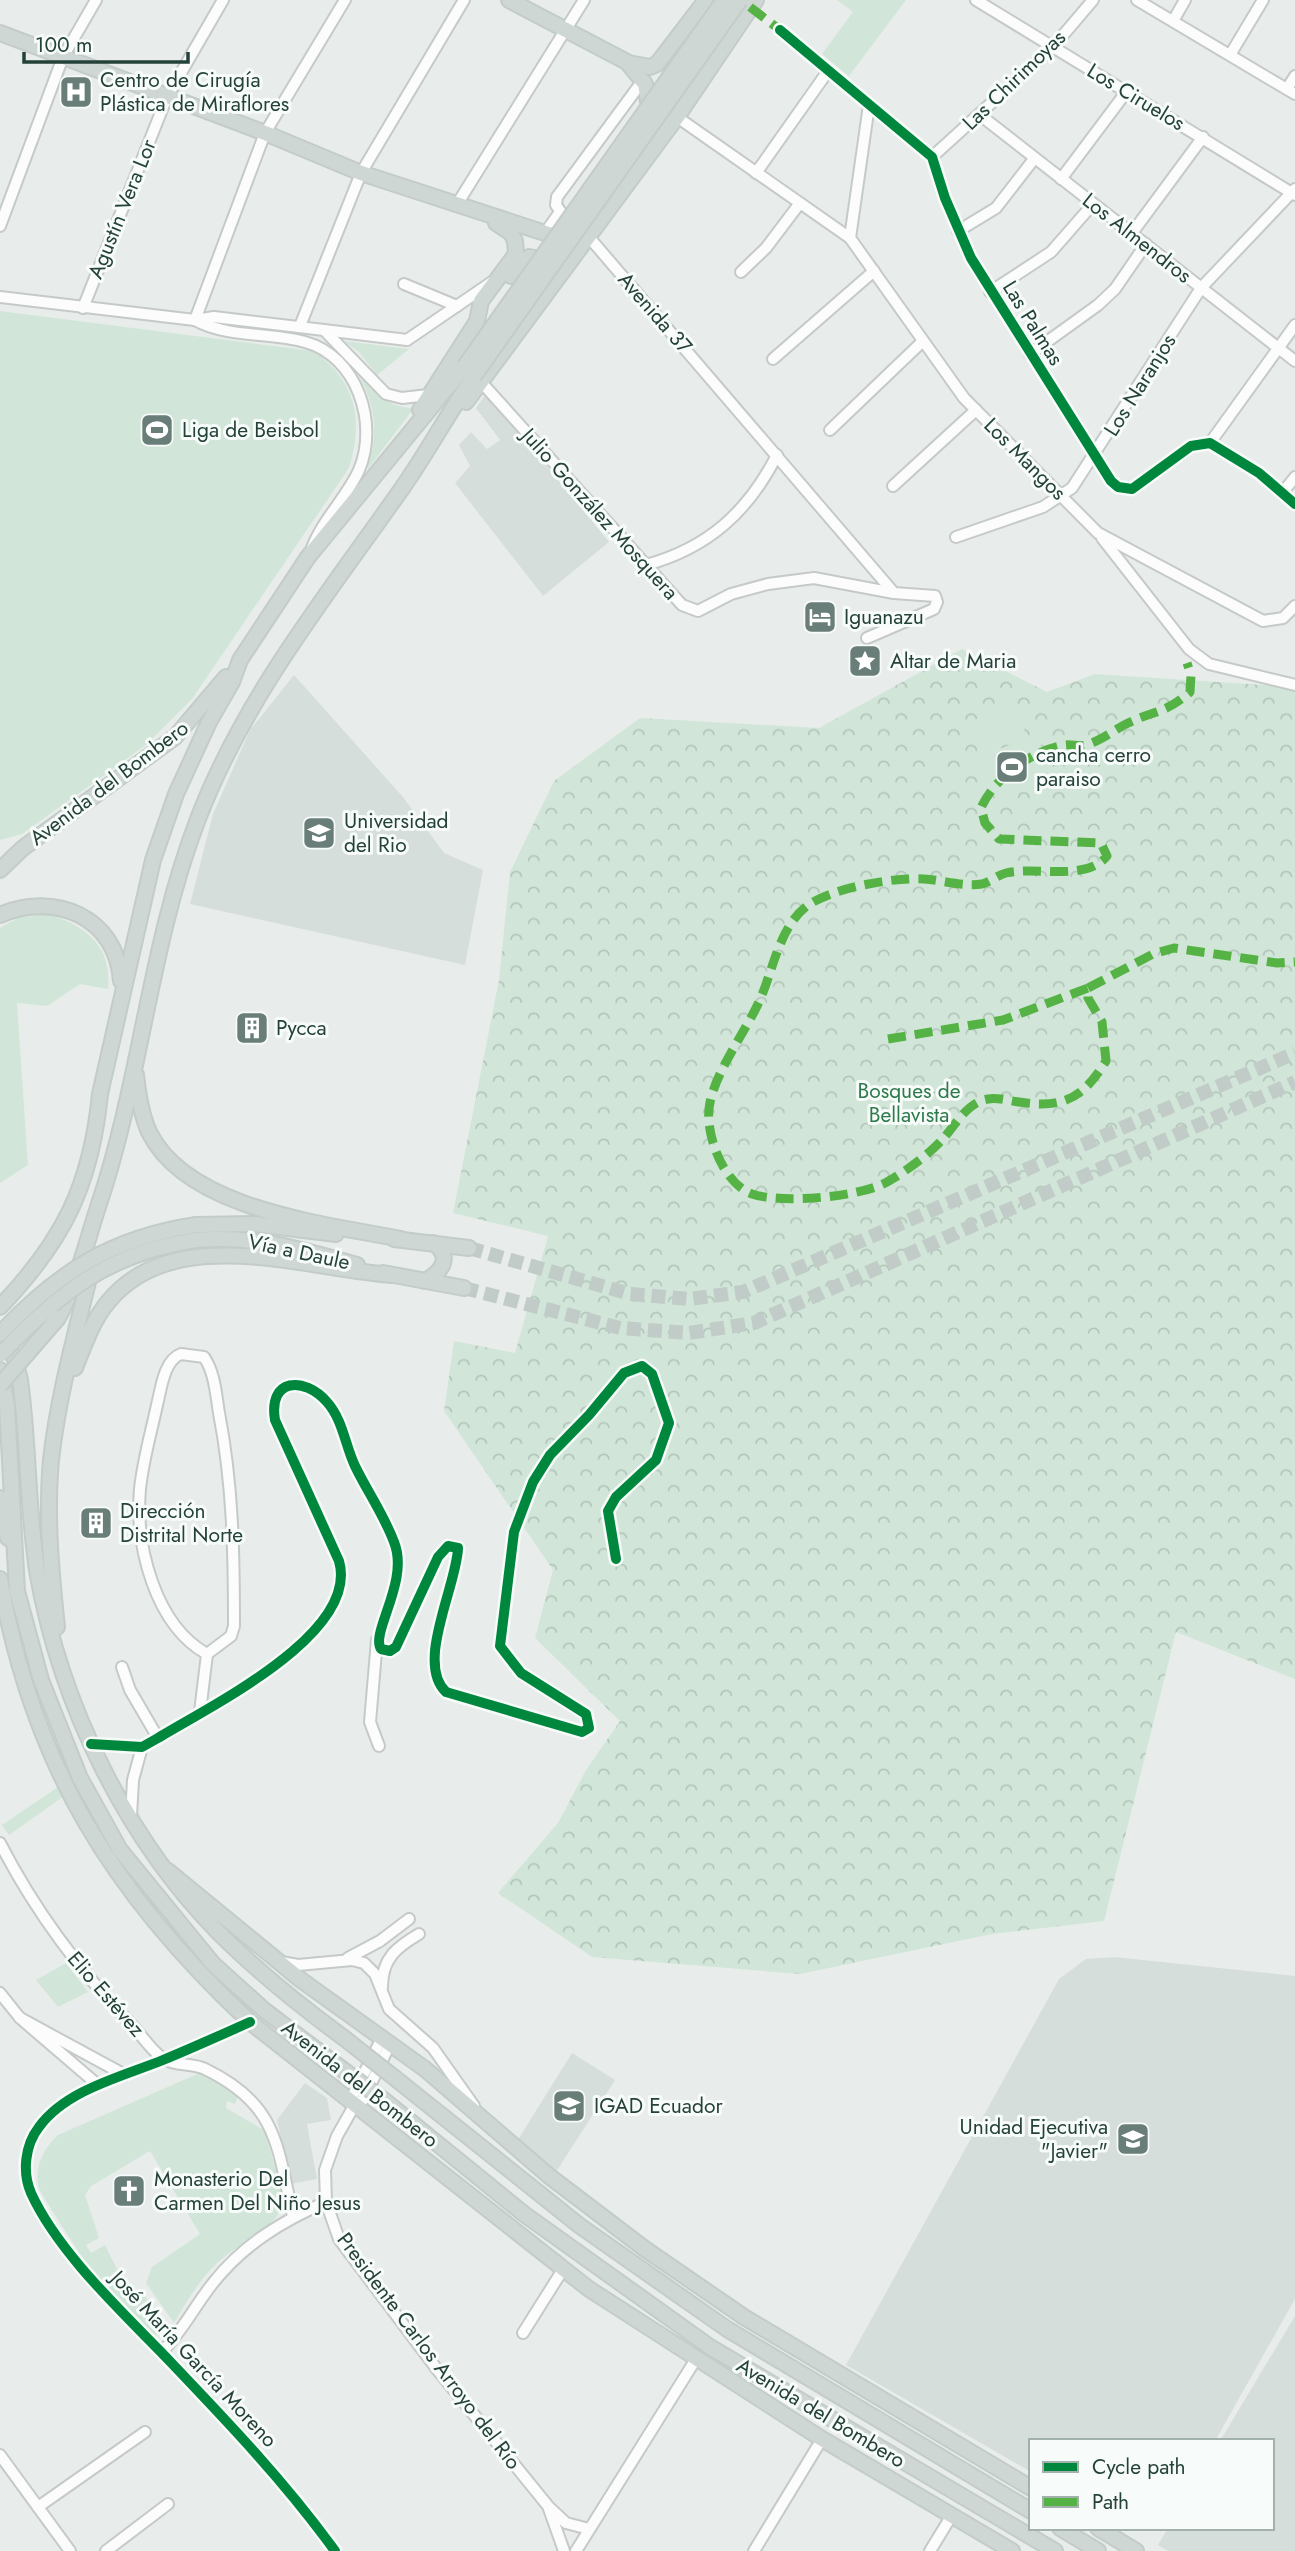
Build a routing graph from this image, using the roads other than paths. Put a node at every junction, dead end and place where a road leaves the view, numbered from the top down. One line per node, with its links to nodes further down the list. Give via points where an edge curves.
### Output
1 (96, 0): 23 (street)
2 (223, 0): 31 (street, Agustín Vera Lor)
3 (345, 0): 36 (street)
4 (464, 0): 41 (street)
5 (509, 0): 17 (main road)
6 (584, 0): 17 (street)
7 (706, 0): 20 (main road)
8 (724, 0): 78 (main road, bridge)
9 (740, 0): 78 (main road, bridge)
10 (756, 0): 25 (main road)
11 (976, 0): 21 (street, Los Ciruelos)
12 (1093, 0): 21 (street, Las Chirimoyas)
13 (1137, 0): 16 (street)
14 (1185, 0): 16 (street)
15 (1263, 0): 22 (street)
16 (1173, 21): 22 (street)
17 (566, 30): 24 (main road); 47 (street)
18 (780, 30): 26 (street)
19 (0, 33): 23 (main road)
20 (673, 46): 24 (main road, via 657,64); 25 (main road, via 684,72 697,74)
21 (1053, 47): 29 (street, Los Ciruelos); 34 (street, Las Chirimoyas)
22 (1230, 55): 30 (street)
23 (63, 57): 31 (main road); 50 (street)
24 (627, 62): 33 (main road, via 645,84)
25 (711, 68): 35 (main road)
26 (828, 71): 32 (street); 42 (street)
27 (1295, 76): 30 (street)
28 (638, 87): 49 (street, via 557,197)
29 (1127, 91): 37 (street, Los Ciruelos); 43 (street)
30 (1291, 92)
31 (167, 97): 36 (main road); 67 (street, Agustín Vera Lor)
32 (869, 104): 38 (street); 56 (street)
33 (650, 107): 40 (main road); 51 (main road)
34 (980, 115): 38 (street, Las Chirimoyas); 39 (street, Los Almendros)
35 (677, 117): 40 (main road); 42 (street, Los Mangos)
36 (265, 133): 41 (main road); 68 (street)
37 (1203, 137): 44 (street, Los Ciruelos); 53 (street)
38 (932, 157): 52 (street, Las Palmas)
39 (1034, 159): 43 (street, Los Almendros); 52 (street, via 996,208)
40 (639, 168): 55 (main road)
41 (361, 173): 47 (main road); 71 (street)
42 (756, 173): 45 (street, Los Mangos)
43 (1062, 179): 46 (street, Los Almendros)
44 (1294, 192): 63 (street, Los Naranjos)
45 (800, 203): 56 (street, Los Mangos); 59 (street)
46 (1093, 204): 53 (street, Los Almendros); 64 (street, via 1051,252)
47 (456, 206): 48 (main road)
48 (473, 211): 54 (main road); 60 (main road, via 502,225 515,241 516,254)
49 (560, 212): 51 (street); 54 (street)
50 (0, 226)
51 (571, 227): 54 (main road)
52 (958, 231): 64 (street, Las Palmas)
53 (1132, 233): 57 (street, Los Almendros)
54 (552, 235): 55 (main road)
55 (588, 236): 62 (main road); 83 (street, Avenida 37)
56 (850, 238): 58 (street, Los Mangos)
57 (1146, 244): 63 (street, Los Almendros); 75 (street, via 1115,289)
58 (874, 271): 73 (street, Los Mangos); 76 (street)
59 (741, 272)
60 (500, 276): 66 (street); 69 (main road, via 481,301)
61 (404, 284): 66 (street)
62 (554, 284): 69 (main road, via 552,268 530,257); 78 (main road)
63 (1201, 288): 74 (street, Los Almendros); 84 (street, Los Naranjos)
64 (990, 292): 75 (street, Las Palmas)
65 (0, 297): 67 (street)
66 (457, 306): 72 (street, via 407,340)
67 (83, 308): 68 (street)
68 (195, 320): 71 (street, via 214,317); 93 (street, via 211,328 314,345 340,360 352,376 362,402 366,435 359,470 320,527)
69 (477, 321): 79 (main road)
70 (1295, 325): 74 (street)
71 (300, 326): 72 (street)
72 (324, 330): 79 (street, via 386,394 402,398)
73 (923, 341): 80 (street, Los Mangos); 81 (street)
74 (1278, 347): 77 (street, Los Almendros); 82 (street)
75 (1030, 354): 84 (street, Las Palmas)
76 (773, 359)
77 (1295, 360)
78 (474, 375): 85 (main road); 94 (street, Julio González Mosquera); 103 (main road, via 242,723 185,856)
79 (429, 395): 85 (main road)
80 (975, 410): 87 (street); 89 (street, Los Mangos)
81 (830, 430)
82 (1210, 443): 84 (street, Las Palmas, via 1191,446 1132,489 1111,481); 88 (street)
83 (778, 455): 94 (street, via 749,502 720,530 686,552); 95 (street, Avenida 37)
84 (1095, 455): 89 (street, Los Naranjos)
85 (378, 471): 93 (main road)
86 (1295, 477): 88 (street)
87 (893, 486)
88 (1283, 492): 90 (street)
89 (1062, 497): 91 (street, Los Mangos); 92 (street, Los Naranjos)
90 (1295, 504)
91 (1098, 533): 96 (street, Los Mangos, via 1263,621 1277,620); 99 (street, via 1189,649 1209,664)
92 (956, 537)
93 (308, 556): 98 (main road)
94 (646, 565): 95 (street, Julio González Mosquera, via 691,610 768,584 814,578)
95 (894, 593): 97 (street, via 930,594 937,603 934,609)
96 (1295, 606)
97 (867, 638)
98 (240, 660): 100 (main road, Avenida del Bombero, via 175,737 23,848); 102 (main road, via 162,832)
99 (1295, 685)
100 (0, 870)
101 (0, 915): 102 (main road, via 25,906 50,905 85,916 113,949)
102 (121, 996): 112 (main road, via 77,1199 60,1234)
103 (135, 1064): 104 (main road); 106 (main road, via 149,1132 166,1156 193,1177 248,1205)
104 (106, 1190): 116 (main road, bridge, via 79,1273 58,1318); 117 (main road, via 103,1223)
105 (197, 1232): 106 (main road, Vía a Daule, via 254,1224); 109 (main road, Vía a Daule, via 274,1243); 113 (main road, Vía a Daule, bridge, via 131,1240 91,1258 58,1279); 114 (main road, Vía a Daule, bridge, via 85,1278 52,1303)
106 (401, 1239): 107 (main road, Vía a Daule)
107 (433, 1243): 108 (main road, Vía a Daule); 110 (main road, via 443,1252 444,1262 440,1272)
108 (469, 1248)
109 (392, 1275): 110 (main road, Vía a Daule); 117 (main road, via 240,1255 179,1261 144,1273 121,1288 99,1314)
110 (425, 1281): 111 (main road, Vía a Daule)
111 (464, 1288)
112 (0, 1307)
113 (0, 1333): 124 (main road, via 15,1359 20,1380 37,1572)
114 (0, 1355)
115 (0, 1370): 121 (main road, Avenida del Bombero, via 7,1405)
116 (0, 1385)
117 (61, 1402): 124 (main road, via 49,1502)
118 (0, 1499): 121 (main road)
119 (615, 1559): 122 (street, via 608,1511 616,1497 656,1460 669,1423 652,1374 642,1366 624,1373 550,1455 519,1513 511,1550 500,1646 521,1673 586,1714 588,1730 443,1690 434,1659 458,1551 455,1545 446,1547 438,1557 396,1647 386,1651 379,1648)
120 (0, 1578): 143 (main road, Avenida del Bombero, via 23,1684 67,1788 106,1858 153,1922)
121 (17, 1591): 178 (main road, Avenida del Bombero, bridge, via 57,1727 80,1778 120,1850 213,1964 264,2011 535,2222 710,2347)
122 (377, 1640): 126 (street, via 399,1574 395,1542 355,1466 331,1407 309,1387 290,1385 274,1402 275,1420 340,1561 339,1596 329,1615 273,1667); 129 (street, via 370,1722)
123 (207, 1654): 123 (street, via 230,1636 234,1626 234,1519 212,1371 204,1357 181,1354 174,1357 164,1378 144,1460 141,1529 161,1602 182,1637); 126 (street)
124 (61, 1664): 128 (main road, Avenida del Bombero)
125 (122, 1667): 127 (street)
126 (200, 1712): 127 (street)
127 (158, 1738): 130 (street)
128 (91, 1744): 130 (street); 131 (main road, Avenida del Bombero)
129 (379, 1746)
130 (142, 1747): 131 (street, via 133,1780)
131 (131, 1816): 133 (main road, Avenida del Bombero)
132 (0, 1843): 145 (street, Elio Estévez, via 43,1919 100,1993)
133 (168, 1871): 136 (main road, Avenida del Bombero); 163 (main road, Avenida del Bombero, bridge, via 216,1930 286,1995 580,2226 727,2329)
134 (409, 1919): 137 (street)
135 (419, 1934): 139 (street, via 391,1954)
136 (275, 1960): 137 (street, via 298,1965); 144 (main road, Avenida del Bombero)
137 (342, 1961): 139 (street, via 364,1964 375,1975)
138 (0, 1993): 140 (street)
139 (382, 1993): 149 (street, via 395,2016 433,2048)
140 (10, 2007): 141 (street); 142 (street)
141 (0, 2015)
142 (20, 2018): 146 (street); 147 (street)
143 (250, 2022): 145 (street); 148 (main road, Avenida del Bombero)
144 (386, 2041): 148 (street, Presidente Carlos Arroyo del Río, via 353,2095); 149 (main road, Avenida del Bombero)
145 (164, 2060): 146 (street); 151 (street, via 202,2067 227,2081 265,2115 273,2129)
146 (125, 2075): 147 (street)
147 (98, 2085): 154 (street, José María García Moreno, via 50,2113 37,2129 29,2143 26,2165 30,2190 44,2217 78,2261)
148 (354, 2106): 150 (street, Presidente Carlos Arroyo del Río, via 337,2136 326,2170); 152 (main road, Avenida del Bombero)
149 (480, 2114): 159 (main road, Avenida del Bombero, via 595,2213 744,2317)
150 (326, 2203): 151 (street); 161 (street, Presidente Carlos Arroyo del Río, via 339,2239)
151 (293, 2217): 154 (street, via 256,2240 227,2266)
152 (562, 2271): 153 (street); 155 (main road, Avenida del Bombero)
153 (523, 2333)
154 (161, 2353): 171 (street, José María García Moreno, via 250,2446)
155 (696, 2359): 157 (main road, Avenida del Bombero); 165 (street)
156 (145, 2432): 162 (street)
157 (822, 2439): 164 (main road, Avenida del Bombero); 174 (street)
158 (0, 2455): 162 (street)
159 (1029, 2487)
160 (168, 2504): 170 (street)
161 (548, 2506): 165 (street, via 566,2523); 172 (street, Presidente Carlos Arroyo del Río)
162 (38, 2507): 169 (street)
163 (1029, 2510)
164 (951, 2515): 168 (main road, Avenida del Bombero); 175 (street)
165 (589, 2529): 173 (street)
166 (1063, 2530): 179 (main road)
167 (1101, 2530): 180 (main road)
168 (982, 2533): 176 (main road, Avenida del Bombero); 177 (main road)
169 (70, 2551)
170 (106, 2551)
171 (335, 2551)
172 (564, 2551)
173 (576, 2551)
174 (754, 2551)
175 (930, 2551)
176 (1012, 2551)
177 (1024, 2551)
178 (1055, 2551)
179 (1098, 2551)
180 (1136, 2551)

